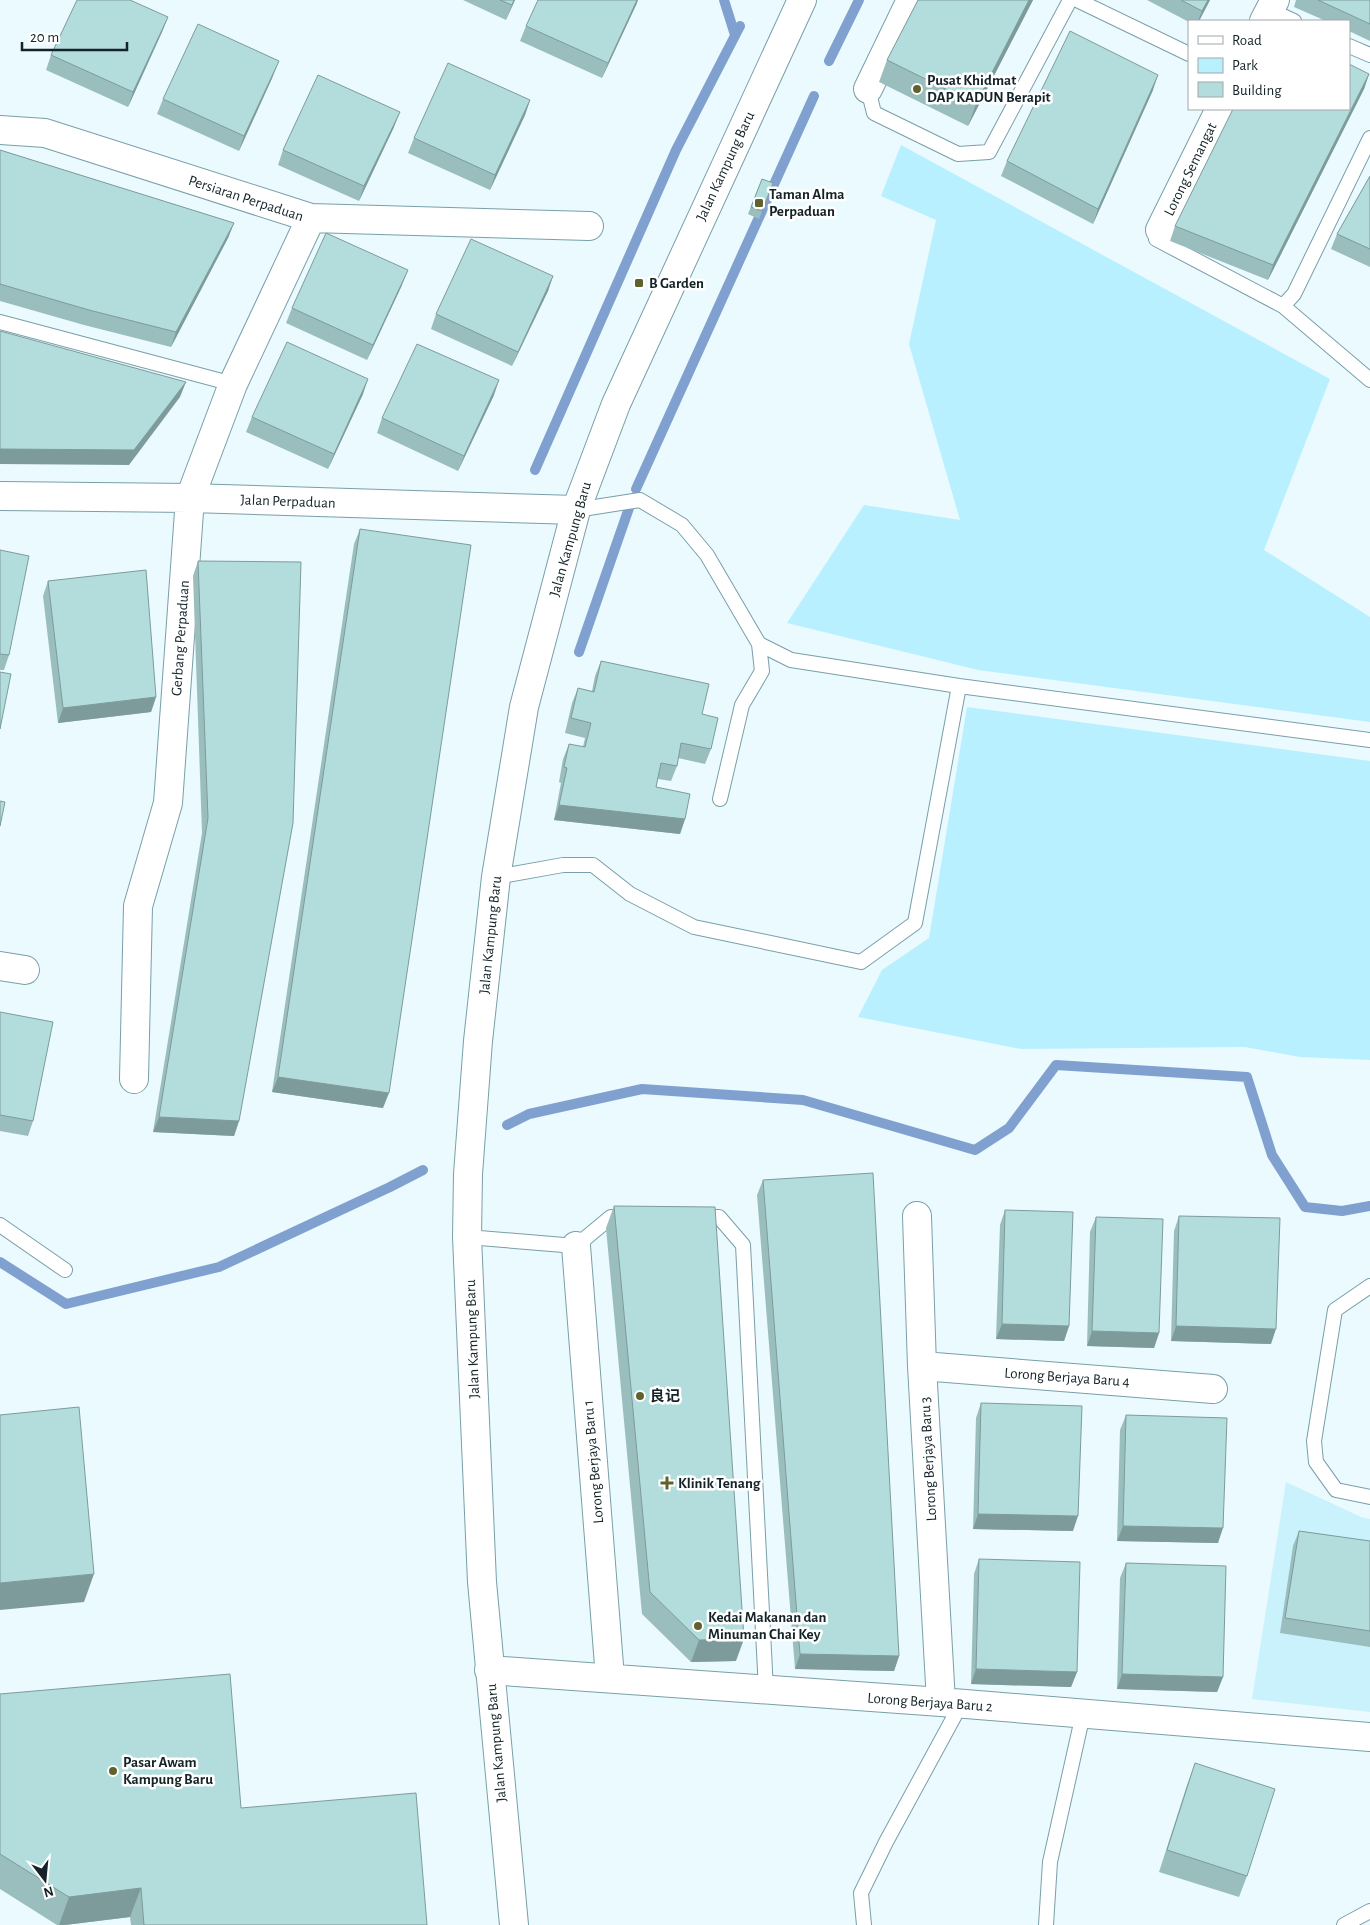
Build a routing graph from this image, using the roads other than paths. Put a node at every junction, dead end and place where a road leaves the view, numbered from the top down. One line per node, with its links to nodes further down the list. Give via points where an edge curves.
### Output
1 (802, 0): 23 (street, Jalan Kampung Baru, via 616,404)
2 (911, 0): 10 (street)
3 (1070, 0): 10 (lane, via 989,152 958,154 874,113)
4 (1077, 0): 8 (lane)
5 (1269, 10): 6 (lane)
6 (1292, 20)
7 (1350, 46): 9 (lane)
8 (1188, 54)
9 (1370, 55)
10 (868, 89)
11 (1220, 110): 16 (street, Lorong Semangat)
12 (0, 130): 14 (street, Persiaran Perpaduan, via 44,133)
13 (1370, 138): 17 (lane, via 1294,294)
14 (310, 218): 15 (street, Persiaran Perpaduan); 20 (street, Gerbang Perpaduan)
15 (589, 226)
16 (1160, 230): 17 (lane, via 1156,239)
17 (1282, 306): 19 (lane)
18 (0, 322): 20 (lane)
19 (1370, 380)
20 (233, 384): 22 (street, Gerbang Perpaduan)
21 (0, 496): 22 (street, Jalan Perpaduan)
22 (190, 498): 23 (street, Jalan Perpaduan); 29 (street, Gerbang Perpaduan, via 168,803 138,906)
23 (576, 510): 24 (lane, via 640,500 682,525 706,555); 28 (street, Jalan Kampung Baru, via 524,707)
24 (759, 644): 25 (lane, via 791,660); 27 (lane, via 762,671 742,705)
25 (959, 686): 26 (lane); 28 (lane, via 916,923 861,962 694,926 630,894 593,865 562,866)
26 (1370, 740)
27 (720, 798)
28 (496, 877): 34 (street, Jalan Kampung Baru, via 478,1041 468,1174)
29 (134, 1079)
30 (917, 1216): 38 (street, Lorong Berjaya Baru 3)
31 (641, 1217): 35 (lane, via 611,1217)
32 (680, 1217): 43 (lane, via 720,1217 743,1245)
33 (0, 1225): 36 (lane)
34 (468, 1237): 35 (lane); 41 (street, Jalan Kampung Baru, via 482,1582)
35 (576, 1246): 42 (street, Lorong Berjaya Baru 1)
36 (65, 1270)
37 (1370, 1286): 40 (lane, via 1335,1310 1314,1441 1316,1462 1336,1490)
38 (922, 1366): 39 (street, Lorong Berjaya Baru 4); 44 (street, Lorong Berjaya Baru 3)
39 (1213, 1389)
40 (1370, 1497)
41 (489, 1670): 42 (street, Lorong Berjaya Baru 2); 48 (street, Jalan Kampung Baru)
42 (610, 1678): 43 (street, Lorong Berjaya Baru 2)
43 (766, 1690): 44 (street, Lorong Berjaya Baru 2)
44 (951, 1703): 45 (street, Lorong Berjaya Baru 2); 49 (lane, via 861,1893)
45 (1083, 1714): 46 (street, Lorong Berjaya Baru 2); 50 (lane, via 1050,1862)
46 (1370, 1737)
47 (1370, 1911): 51 (lane)
48 (514, 1925)
49 (864, 1925)
50 (1046, 1925)
51 (1344, 1925)

